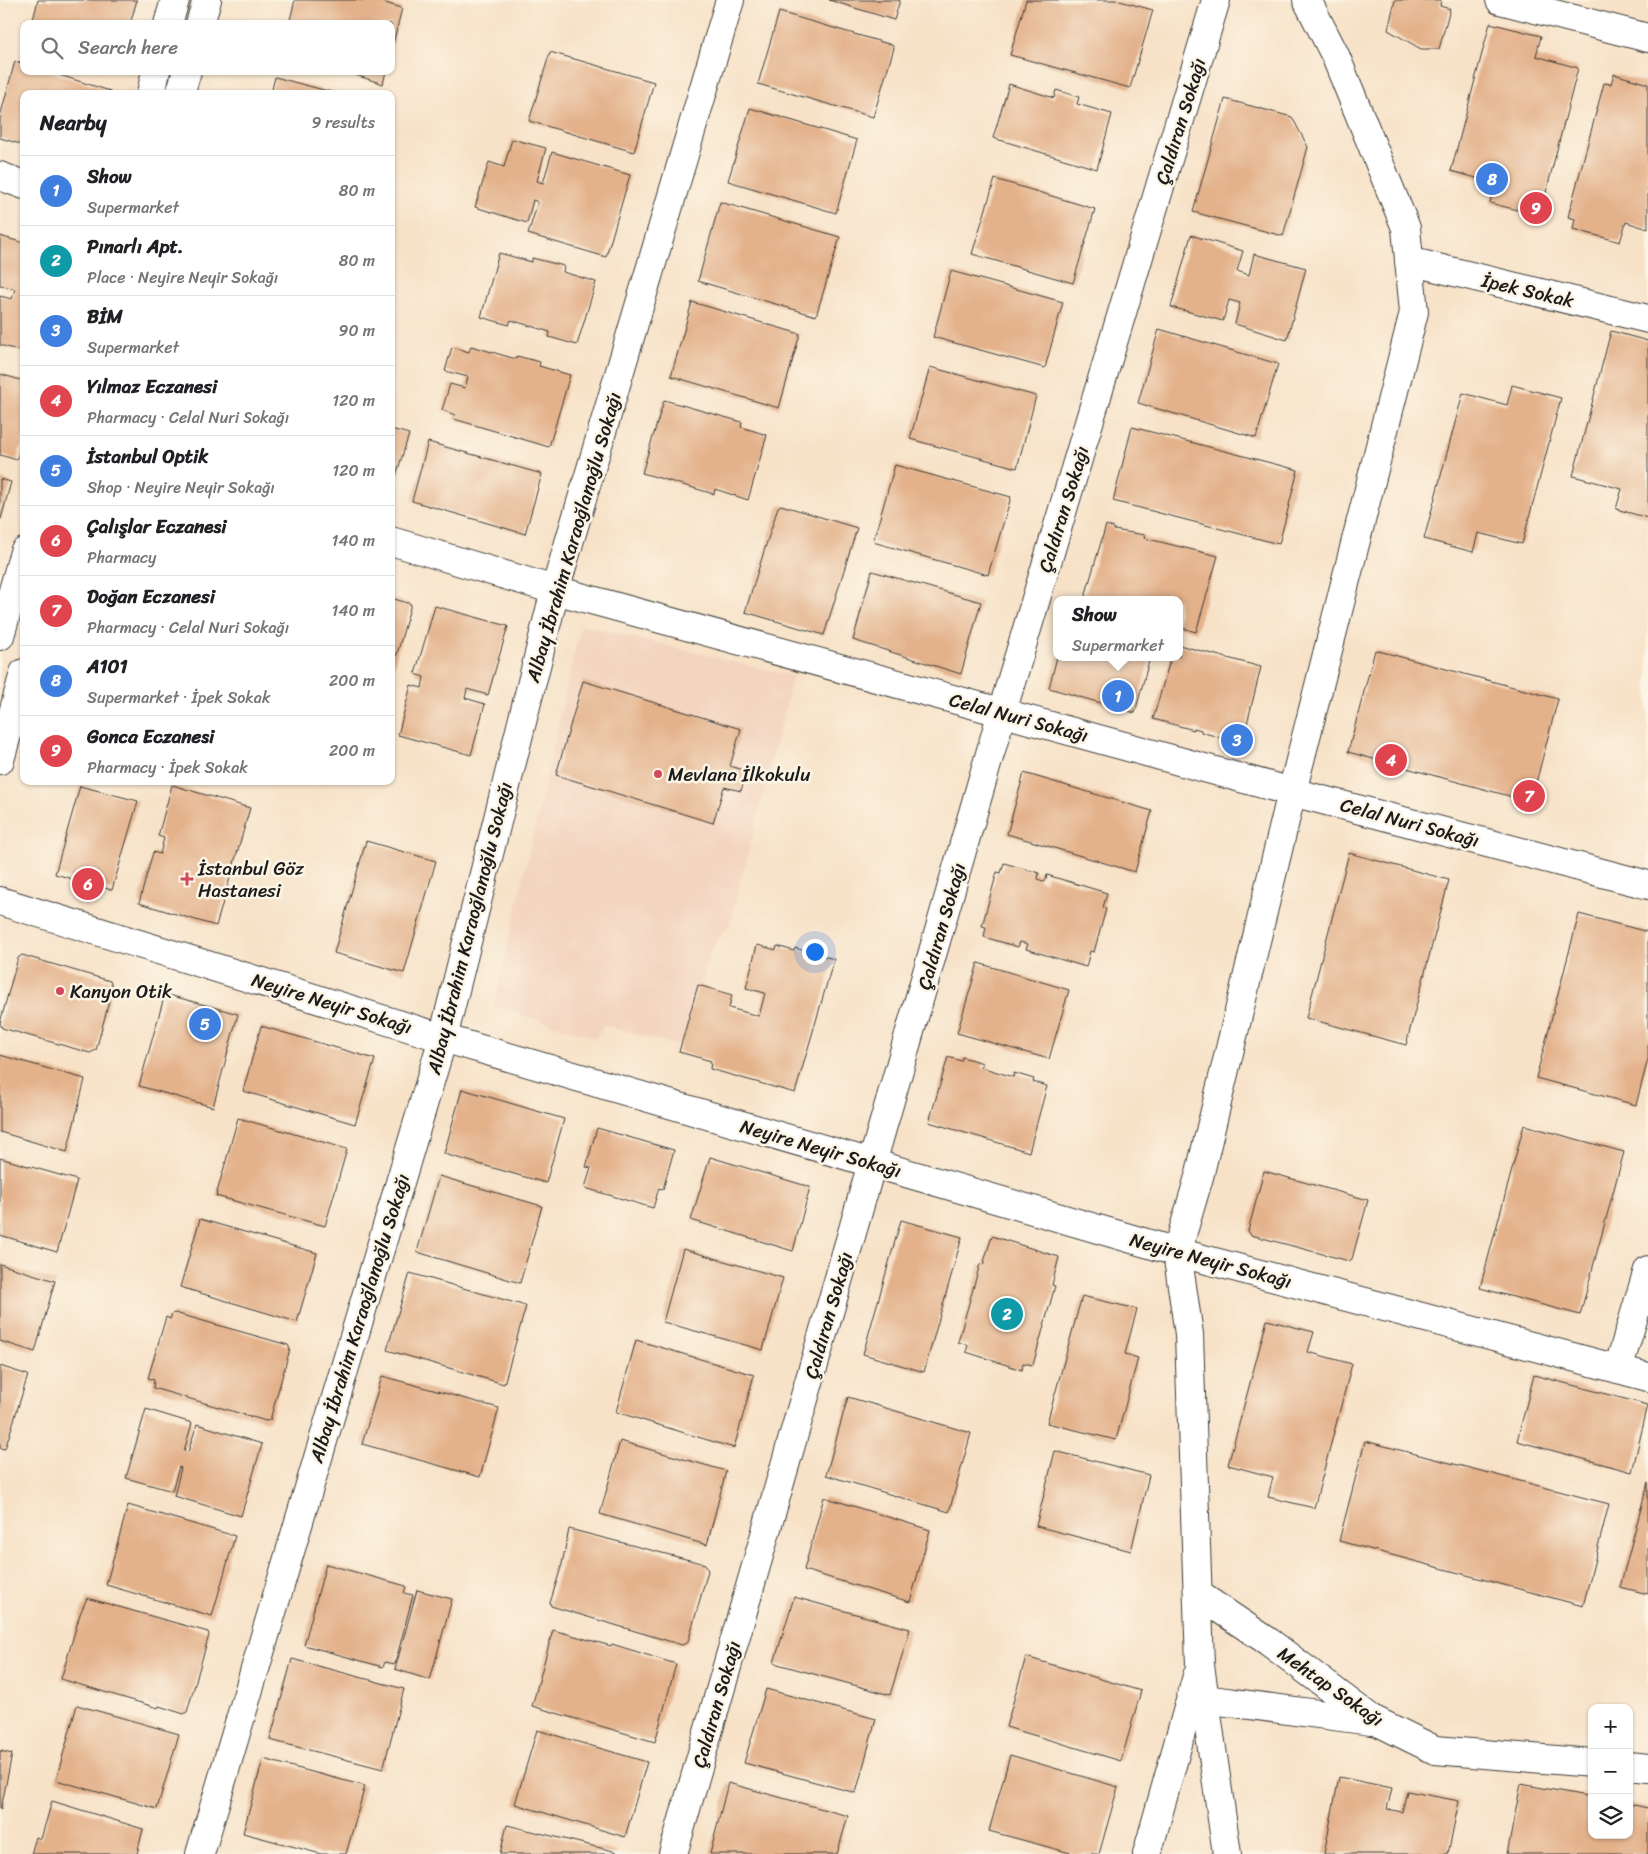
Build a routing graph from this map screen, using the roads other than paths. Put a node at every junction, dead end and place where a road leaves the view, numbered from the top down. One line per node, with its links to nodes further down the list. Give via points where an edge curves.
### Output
1 (175, 0): 7 (street)
2 (207, 0): 8 (street)
3 (730, 0): 20 (street, Albay İbrahim Karaoğlanoğlu Sokağı)
4 (1216, 0): 23 (street, Çaldıran Sokağı)
5 (1307, 0): 16 (street, via 1335,55 1406,228)
6 (1500, 0): 9 (street)
7 (169, 20)
8 (201, 20)
9 (1648, 38)
10 (155, 75): 12 (street)
11 (186, 75): 13 (street)
12 (152, 90)
13 (181, 90)
14 (0, 176): 15 (street)
15 (20, 184)
16 (1409, 261): 17 (street, İpek Sokak); 25 (street, via 1414,312)
17 (1648, 318)
18 (395, 542): 20 (street, Celal Nuri Sokağı)
19 (20, 566): 21 (street)
20 (555, 590): 23 (street, Celal Nuri Sokağı); 28 (street, Albay İbrahim Karaoğlanoğlu Sokağı)
21 (0, 636)
22 (20, 688): 24 (street)
23 (1002, 712): 25 (street, Celal Nuri Sokağı); 29 (street, Çaldıran Sokağı)
24 (0, 760)
25 (1292, 792): 26 (street, Celal Nuri Sokağı); 30 (street, via 1199,1177)
26 (1648, 885)
27 (0, 901): 28 (street, Neyire Neyir Sokağı)
28 (443, 1038): 29 (street, Neyire Neyir Sokağı); 41 (street, Albay İbrahim Karaoğlanoğlu Sokağı)
29 (872, 1163): 30 (street, Neyire Neyir Sokağı); 42 (street, Çaldıran Sokağı)
30 (1177, 1252): 32 (street, Neyire Neyir Sokağı); 34 (street, via 1189,1334)
31 (1648, 1270): 32 (street)
32 (1618, 1369): 33 (street, Neyire Neyir Sokağı)
33 (1648, 1377)
34 (1199, 1595): 35 (street); 37 (street, Mehtap Sokağı)
35 (1200, 1665): 36 (street); 43 (street)
36 (1204, 1699): 37 (street); 44 (street)
37 (1376, 1721): 38 (street, Mehtap Sokağı, via 1435,1750)
38 (1588, 1763)
39 (1633, 1766): 40 (street)
40 (1648, 1768)
41 (200, 1854)
42 (673, 1854)
43 (1147, 1854)
44 (1227, 1854)

